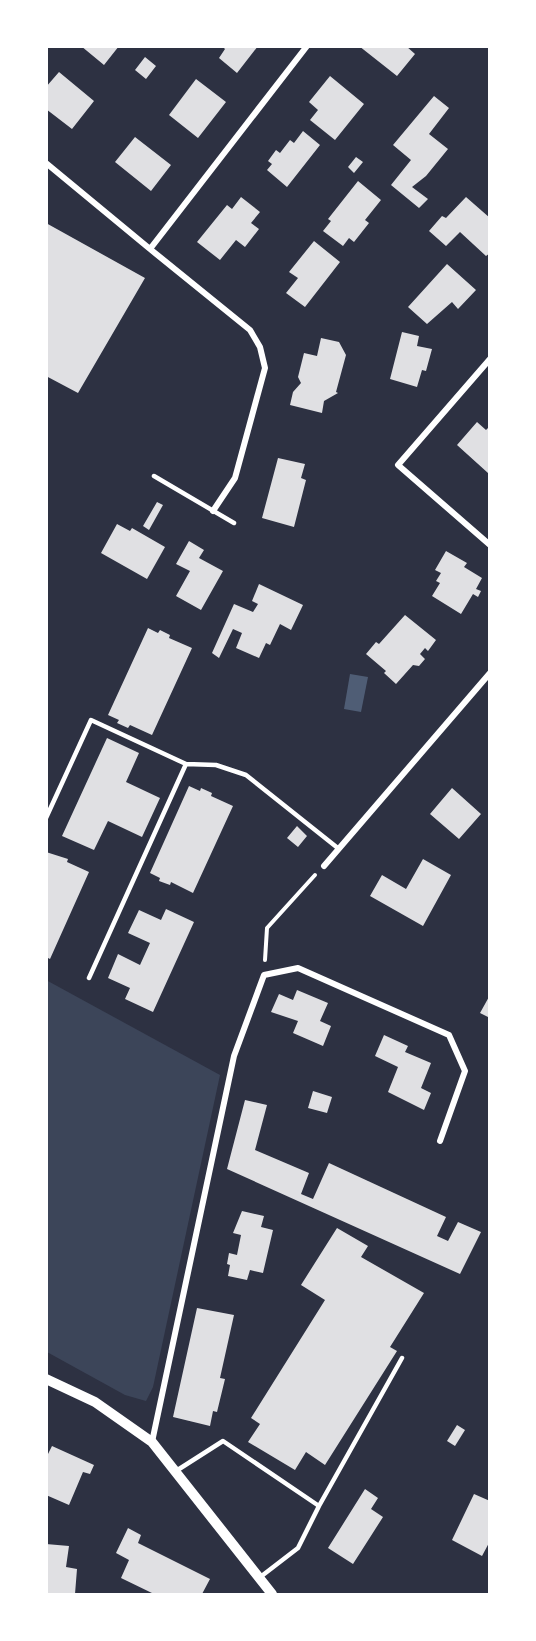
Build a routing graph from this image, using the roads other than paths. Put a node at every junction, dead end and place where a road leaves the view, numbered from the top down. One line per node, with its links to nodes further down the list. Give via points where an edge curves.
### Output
1 (308, 46): 3 (street)
2 (46, 163): 3 (street)
3 (150, 249): 6 (street, via 250,330 260,346 265,368 236,478)
4 (489, 359): 8 (street, via 398,465)
5 (154, 476): 6 (lane)
6 (213, 511): 7 (lane)
7 (234, 523)
8 (489, 545)
9 (489, 673): 12 (street)
10 (186, 764): 11 (lane, via 91,720); 12 (lane, via 216,765 246,776); 14 (lane)
11 (46, 818)
12 (339, 849): 13 (street)
13 (324, 866)
14 (89, 978)
15 (440, 1141): 18 (street, via 465,1071 449,1035 298,968 264,975 234,1056)
16 (402, 1358): 20 (lane)
17 (46, 1379): 18 (street, via 95,1402)
18 (152, 1442): 19 (street)
19 (175, 1471): 20 (lane, via 223,1441); 21 (street)
20 (319, 1506): 21 (lane, via 298,1548)
21 (259, 1578): 22 (street)
22 (272, 1594)

